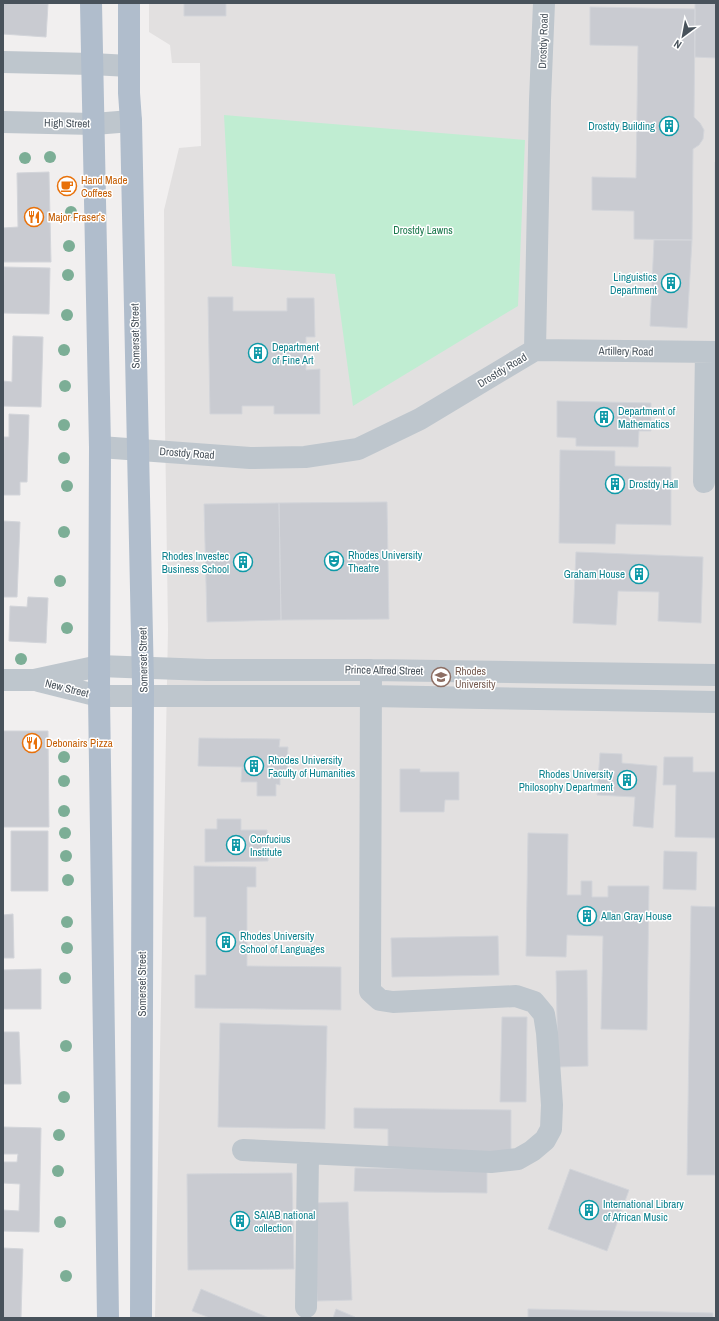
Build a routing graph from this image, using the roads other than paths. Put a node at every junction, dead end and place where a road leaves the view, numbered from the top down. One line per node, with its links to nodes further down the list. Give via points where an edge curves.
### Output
1 (91, 3): 5 (main road)
2 (129, 3): 6 (main road, Somerset Street)
3 (544, 3): 10 (street, Drostdy Road)
4 (3, 62): 5 (street)
5 (92, 64): 6 (street); 9 (main road)
6 (129, 66): 7 (main road, Somerset Street)
7 (131, 121): 9 (street, High Street); 13 (main road, Somerset Street)
8 (3, 122): 9 (street, High Street)
9 (94, 124): 12 (main road)
10 (536, 350): 11 (street, Artillery Road); 13 (street, Drostdy Road, via 420,419 358,449 305,457 250,458)
11 (711, 352): 14 (street)
12 (100, 447): 13 (street, Drostdy Road); 15 (main road)
13 (137, 449): 16 (main road, Somerset Street)
14 (704, 482)
15 (99, 666): 16 (street, Prince Alfred Street); 20 (street, New Street); 21 (main road)
16 (143, 667): 17 (street, Prince Alfred Street, via 207,670); 23 (main road, Somerset Street)
17 (371, 670): 18 (street, Prince Alfred Street); 22 (street)
18 (716, 675)
19 (3, 680): 20 (street, New Street)
20 (34, 680): 21 (street, New Street)
21 (100, 696): 23 (street); 28 (main road)
22 (371, 696): 23 (street); 24 (street); 26 (street, via 370,991 380,1000 393,1002 516,996 534,1002 544,1014 547,1033 552,1105 550,1129 545,1140 518,1159 491,1162)
23 (144, 697): 29 (main road, Somerset Street)
24 (716, 702)
25 (243, 1150): 26 (street)
26 (308, 1153): 27 (street)
27 (306, 1307)
28 (108, 1318)
29 (141, 1318)

